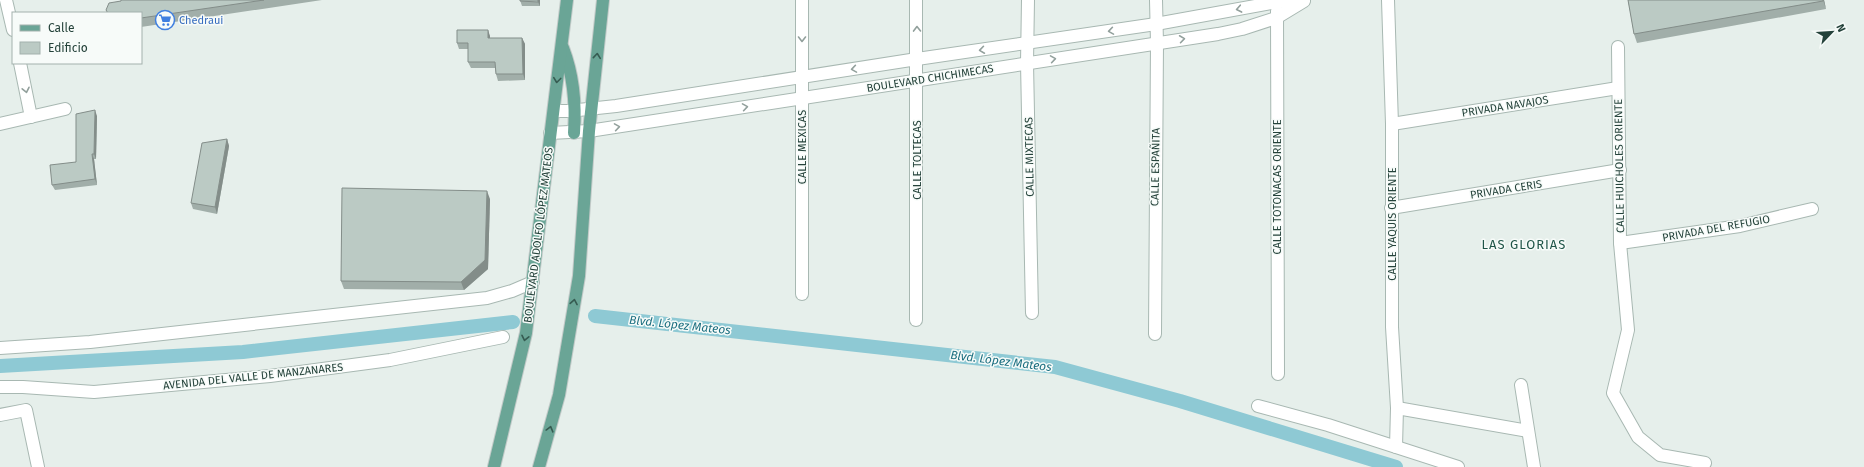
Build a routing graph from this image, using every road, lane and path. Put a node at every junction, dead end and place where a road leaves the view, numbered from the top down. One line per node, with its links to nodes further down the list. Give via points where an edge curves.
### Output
1 (567, 0): 15 (main road, BOULEVARD ADOLFO LÓPEZ MATEOS)
2 (603, 0): 26 (main road, one-way to 2)
3 (802, 0): 21 (street, CALLE MEXICAS, one-way to 21)
4 (916, 0): 18 (street, CALLE TOLTECAS, one-way to 4)
5 (1028, 0): 16 (street, CALLE MIXTECAS)
6 (1156, 0): 12 (street, CALLE ESPAÑITA)
7 (1306, 0): 9 (street, BOULEVARD CHICHIMECAS); 11 (street, BOULEVARD CHICHIMECAS)
8 (1388, 0): 31 (street, CALLE YAQUIS ORIENTE)
9 (1277, 1): 11 (street, CALLE TOTONACAS ORIENTE); 12 (street, BOULEVARD CHICHIMECAS, one-way to 12)
10 (7, 2): 13 (street)
11 (1276, 18): 14 (street, BOULEVARD CHICHIMECAS, one-way to 11, via 1242,29); 46 (street, CALLE TOTONACAS ORIENTE)
12 (1156, 24): 14 (street, CALLE ESPAÑITA); 16 (street, BOULEVARD CHICHIMECAS, one-way to 16)
13 (12, 25)
14 (1157, 42): 19 (street, BOULEVARD CHICHIMECAS, one-way to 14); 43 (street, CALLE ESPAÑITA)
15 (562, 43): 27 (main road, via 570,73); 28 (main road, BOULEVARD ADOLFO LÓPEZ MATEOS, one-way to 28)
16 (1029, 43): 18 (street, BOULEVARD CHICHIMECAS, one-way to 18); 19 (street, CALLE MIXTECAS)
17 (1618, 47): 23 (street, CALLE HUICHOLES ORIENTE)
18 (917, 59): 21 (street, BOULEVARD CHICHIMECAS, one-way to 21); 22 (street, CALLE TOLTECAS)
19 (1027, 63): 22 (street, BOULEVARD CHICHIMECAS); 41 (street, CALLE MIXTECAS)
20 (20, 64): 29 (street, one-way to 29)
21 (802, 77): 24 (street, CALLE MEXICAS); 26 (street, BOULEVARD CHICHIMECAS)
22 (918, 80): 24 (street, BOULEVARD CHICHIMECAS); 42 (street, CALLE TOLTECAS)
23 (1618, 88): 31 (street, PRIVADA NAVAJOS); 35 (street, CALLE HUICHOLES ORIENTE)
24 (802, 99): 32 (street, BOULEVARD CHICHIMECAS, one-way to 24); 40 (street, CALLE MEXICAS)
25 (64, 109): 29 (street)
26 (592, 109): 27 (street, BOULEVARD CHICHIMECAS); 32 (main road)
27 (575, 110): 28 (street, BOULEVARD CHICHIMECAS); 34 (main road)
28 (554, 111): 33 (main road, BOULEVARD ADOLFO LÓPEZ MATEOS)
29 (32, 117): 30 (street)
30 (0, 124)
31 (1392, 124): 36 (street, CALLE YAQUIS ORIENTE)
32 (589, 132): 34 (street, BOULEVARD CHICHIMECAS); 57 (main road, one-way to 32, via 559,395 578,276)
33 (550, 133): 34 (street, BOULEVARD CHICHIMECAS); 39 (main road, BOULEVARD ADOLFO LÓPEZ MATEOS)
34 (574, 133)
35 (1620, 170): 36 (street, PRIVADA CERIS); 38 (street, CALLE HUICHOLES ORIENTE)
36 (1391, 208): 50 (street, CALLE YAQUIS ORIENTE, via 1392,334)
37 (1812, 209): 38 (street, PRIVADA DEL REFUGIO, via 1740,226)
38 (1620, 244): 54 (street, CALLE HUICHOLES ORIENTE, via 1628,330 1613,393 1638,437 1660,455)
39 (533, 282): 45 (street, via 487,298 90,342); 56 (main road, BOULEVARD ADOLFO LÓPEZ MATEOS, one-way to 56, via 526,333)
40 (802, 294)
41 (1032, 313)
42 (916, 320)
43 (1155, 334)
44 (503, 337): 48 (street, AVENIDA DEL VALLE DE MANZANARES, via 390,360 270,376 94,392)
45 (0, 348)
46 (1278, 374)
47 (1521, 385): 52 (street)
48 (0, 387)
49 (1258, 406): 53 (street)
50 (1397, 408): 52 (street); 53 (street, CALLE YAQUIS ORIENTE)
51 (0, 415): 55 (street, via 26,410)
52 (1528, 431): 59 (street)
53 (1396, 447): 58 (street)
54 (1705, 463)
55 (38, 467)
56 (494, 467)
57 (540, 467)
58 (1458, 467)
59 (1534, 467)

